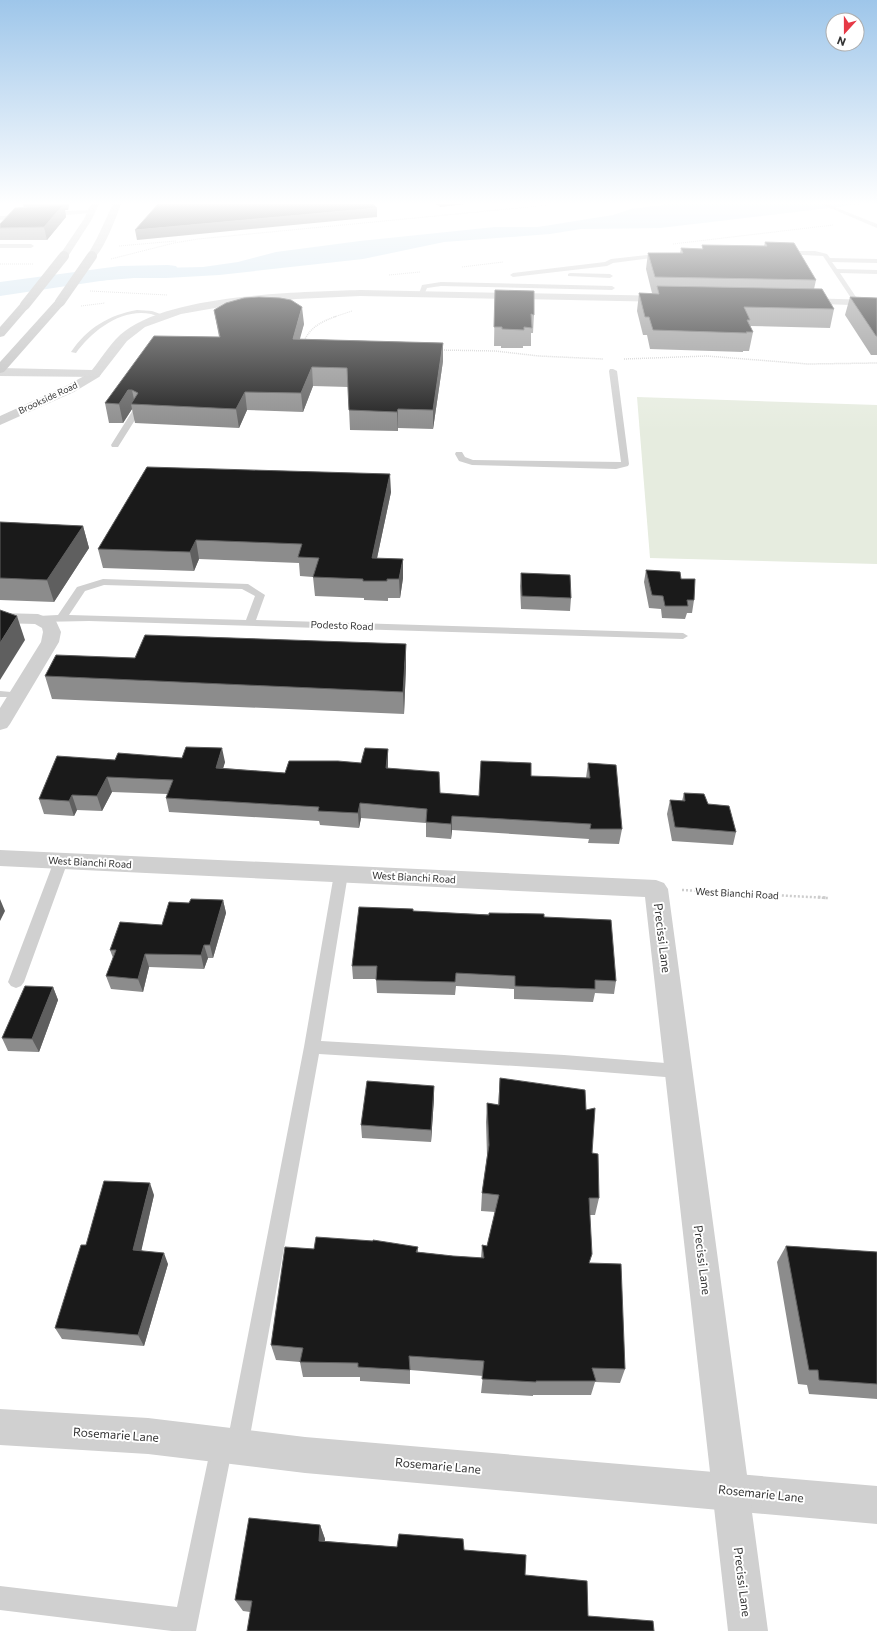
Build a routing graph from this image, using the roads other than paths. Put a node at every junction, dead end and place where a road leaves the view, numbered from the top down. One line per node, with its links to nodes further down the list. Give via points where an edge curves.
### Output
1 (45, 280): 14 (main road, bridge)
2 (75, 280): 16 (main road, bridge, via 60,302)
3 (469, 280): 6 (lane)
4 (611, 280): 7 (lane)
5 (842, 280): 11 (lane)
6 (441, 284): 7 (lane); 8 (lane, via 424,286)
7 (613, 293): 8 (street, Brookside Road); 9 (street, Brookside Road)
8 (422, 294): 13 (street, Brookside Road, via 312,294 190,308)
9 (677, 299)
10 (787, 301): 11 (street)
11 (857, 303): 12 (street)
12 (877, 303)
13 (163, 316): 15 (lane, via 149,312 118,316 82,340); 19 (street, Brookside Road, via 125,336)
14 (0, 334)
15 (74, 352)
16 (0, 369)
17 (613, 371): 23 (lane, via 625,464 616,466 472,462 462,459)
18 (0, 372): 19 (street, Brookside Road)
19 (95, 374): 21 (street, Brookside Road, via 70,389)
20 (136, 412): 22 (lane)
21 (0, 421)
22 (115, 445)
23 (460, 454)
24 (0, 618): 26 (street, Podesto Road)
25 (62, 618): 26 (lane, Podesto Road); 27 (lane, Podesto Road); 27 (lane, via 81,589 103,582 244,586 260,595)
26 (38, 619): 29 (street, via 50,625 50,642)
27 (250, 622): 28 (lane, Podesto Road)
28 (683, 636)
29 (9, 694): 30 (street)
30 (0, 724)
31 (0, 858): 32 (street, West Bianchi Road)
32 (61, 861): 33 (street, West Bianchi Road); 35 (lane)
33 (341, 874): 34 (street, West Bianchi Road); 36 (lane)
34 (656, 889): 37 (street, Precissi Lane)
35 (16, 982)
36 (312, 1047): 37 (lane); 39 (lane, via 256,1346)
37 (678, 1071): 40 (street, Precissi Lane)
38 (0, 1427): 39 (street, Rosemarie Lane, via 148,1436)
39 (230, 1446): 40 (street, Rosemarie Lane, via 305,1455); 43 (lane)
40 (730, 1490): 41 (street, Rosemarie Lane); 44 (street, Precissi Lane)
41 (877, 1505)
42 (0, 1598): 43 (lane)
43 (185, 1626)
44 (748, 1631)

